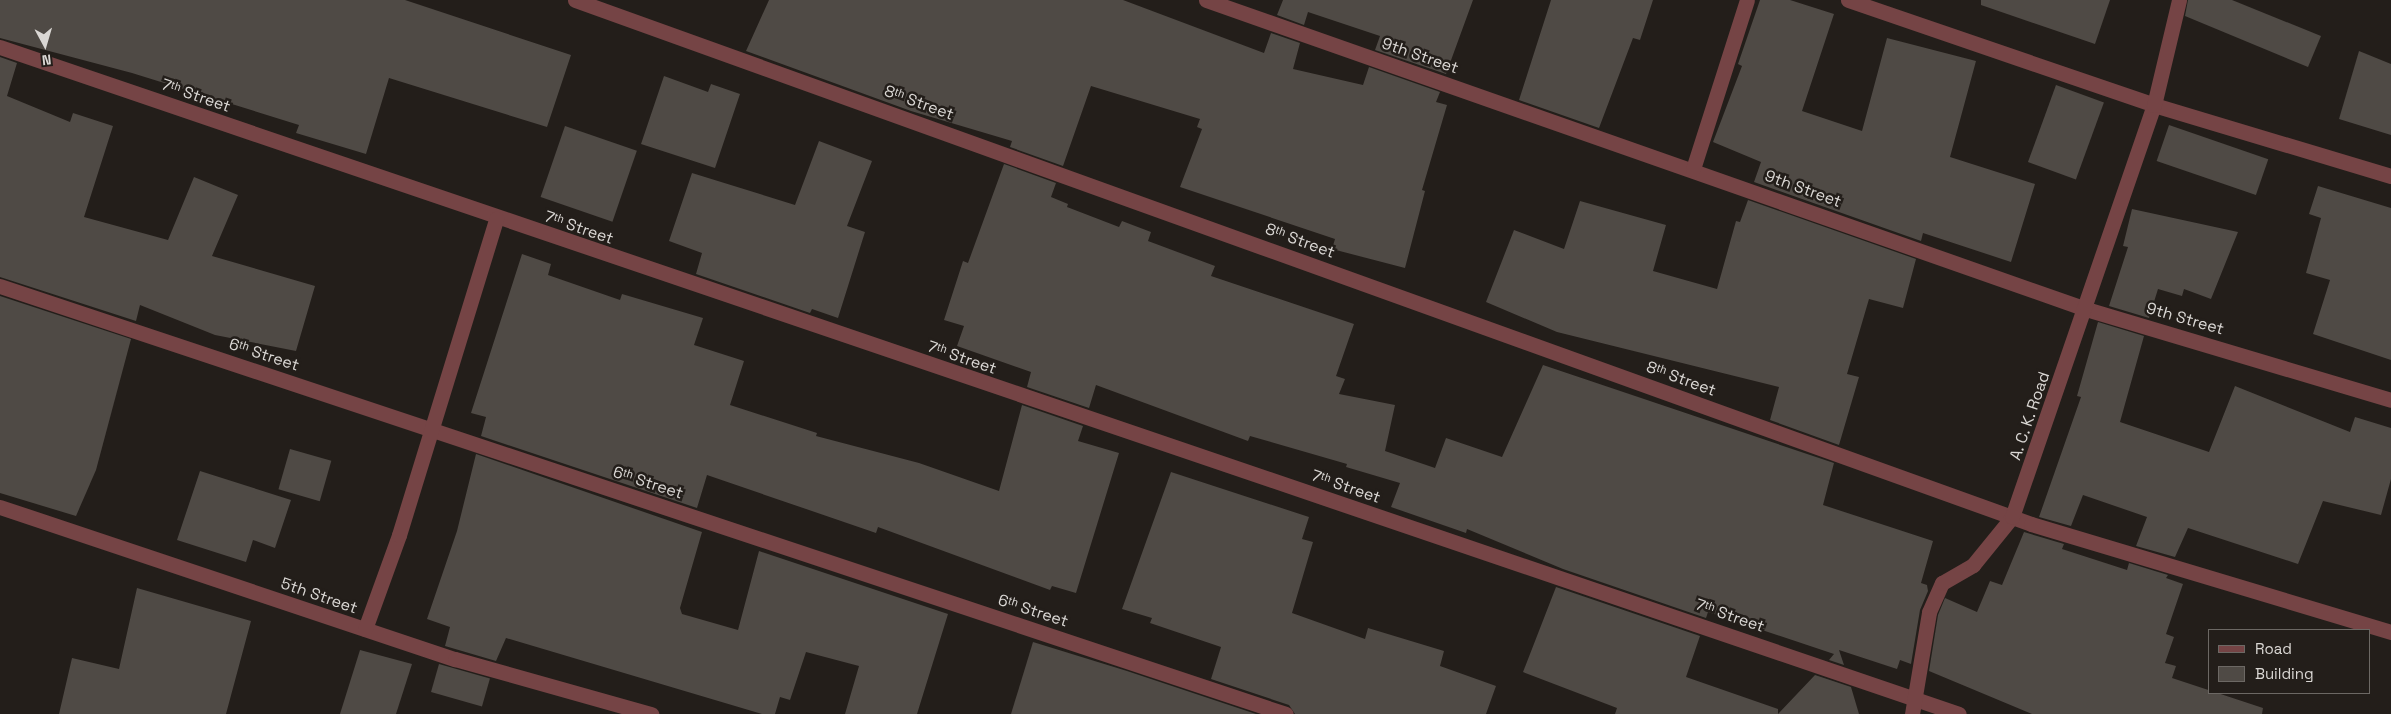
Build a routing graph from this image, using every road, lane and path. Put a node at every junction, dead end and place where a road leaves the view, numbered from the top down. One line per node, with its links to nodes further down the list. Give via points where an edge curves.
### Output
1 (575, 0): 16 (street, 8ᵗʰ Street)
2 (1206, 0): 8 (street, 9th Street)
3 (1748, 0): 8 (street)
4 (1848, 0): 7 (street)
5 (2179, 0): 7 (street, A. C. K. Road)
6 (0, 47): 10 (street, 7ᵗʰ Street)
7 (2154, 105): 9 (street); 12 (street, A. C. K. Road)
8 (1693, 169): 12 (street, 9th Street)
9 (2391, 176)
10 (496, 219): 14 (street); 19 (street, 7ᵗʰ Street)
11 (0, 286): 14 (street, 6ᵗʰ Street)
12 (2086, 309): 13 (street, 9th Street); 16 (street, A. C. K. Road)
13 (2391, 400)
14 (431, 430): 17 (street); 21 (street, 6ᵗʰ Street)
15 (0, 507): 17 (street, 5th Street)
16 (2012, 517): 18 (street, 8ᵗʰ Street); 19 (street, A. C. K. Road, via 1973,565 1942,583 1929,612)
17 (365, 629): 20 (street, 5th Street)
18 (2391, 632)
19 (1915, 697): 22 (street, A. C. K. Road); 23 (street, 7ᵗʰ Street)
20 (651, 714)
21 (1286, 714)
22 (1912, 714)
23 (1959, 714)

